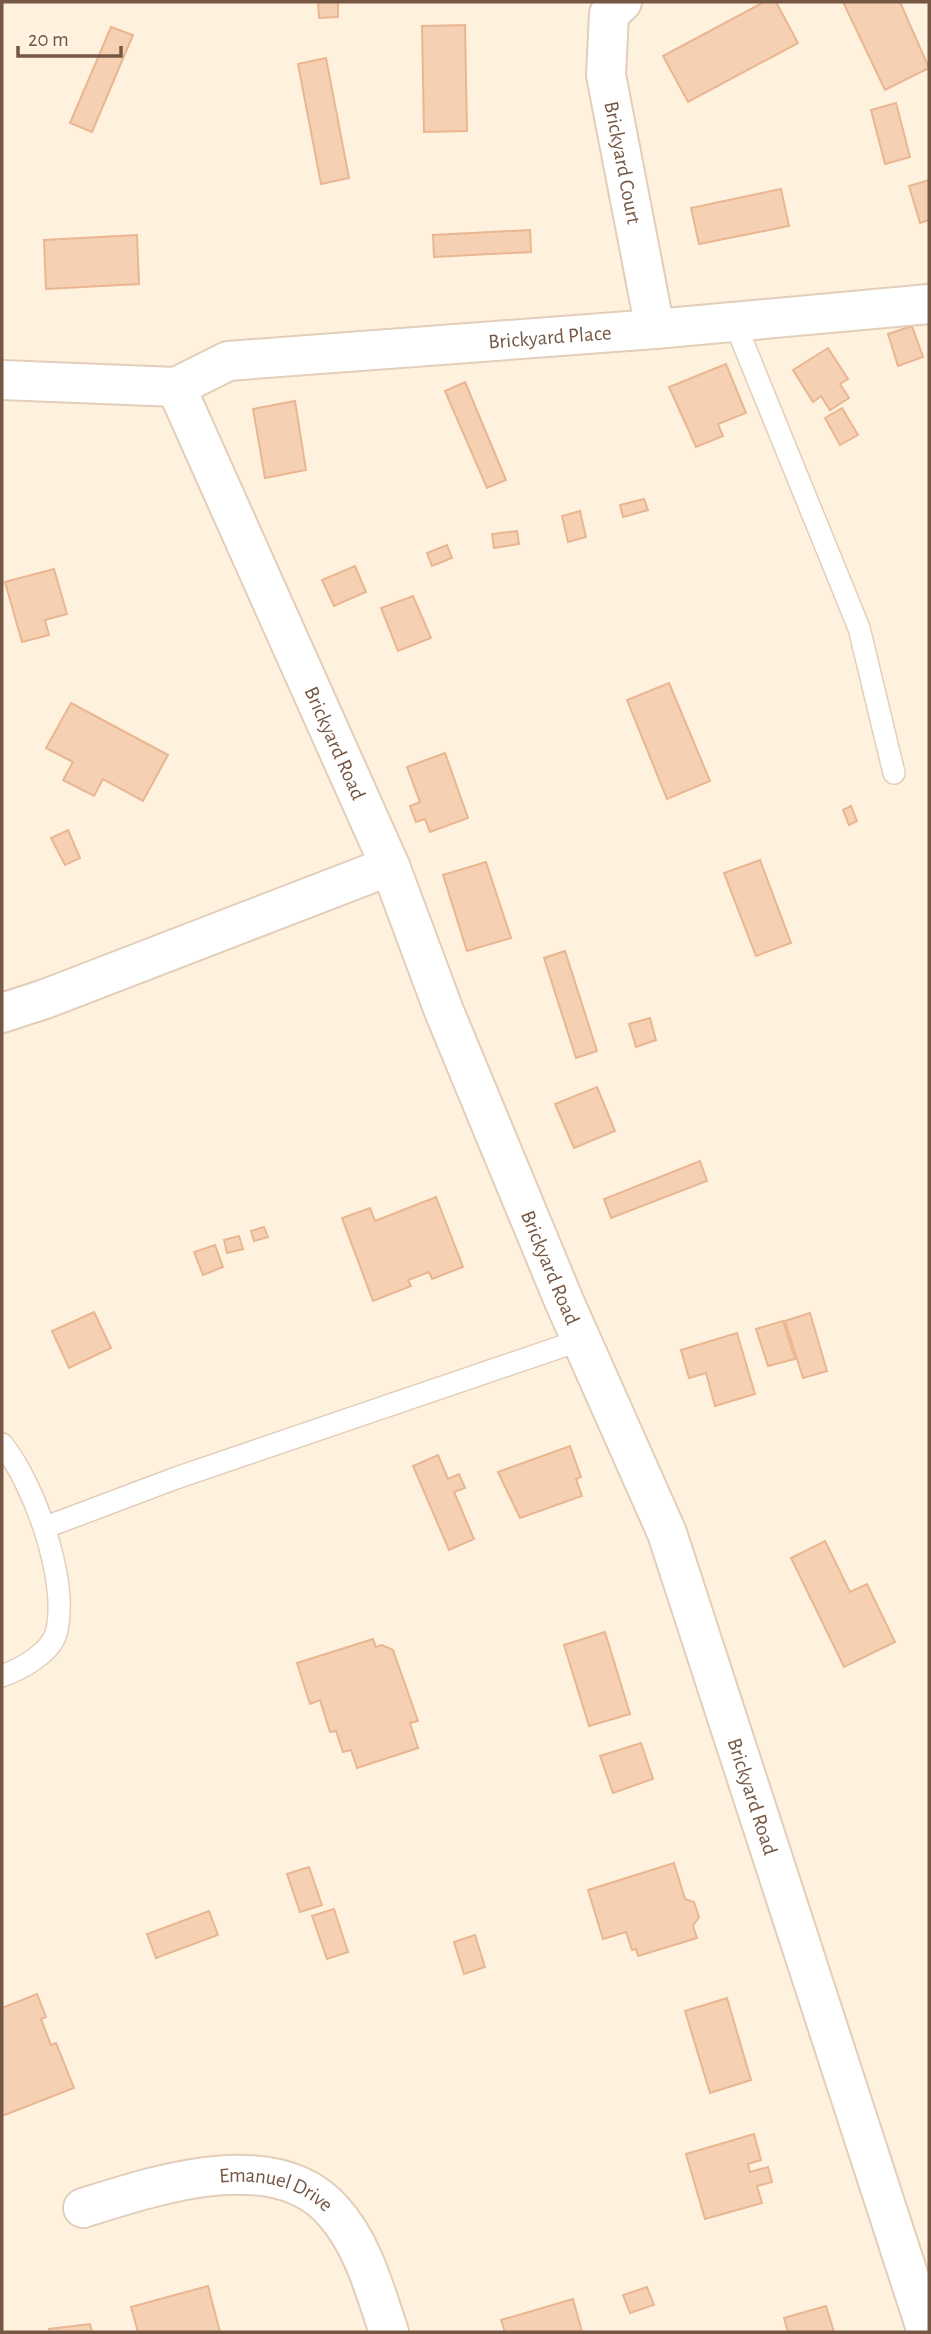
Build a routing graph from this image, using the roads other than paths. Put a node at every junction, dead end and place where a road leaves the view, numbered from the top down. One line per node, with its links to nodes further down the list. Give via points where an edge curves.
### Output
1 (622, 2): 4 (street, Brickyard Court, via 609,14 606,75)
2 (929, 304): 3 (street, Brickyard Place)
3 (734, 321): 4 (street, Brickyard Place); 7 (lane, via 859,628)
4 (655, 329): 6 (street, Brickyard Place, via 228,361)
5 (2, 380): 6 (street)
6 (176, 387): 8 (street, Brickyard Road)
7 (894, 773)
8 (390, 866): 9 (street); 10 (street, Brickyard Road, via 444,1011)
9 (2, 1013)
10 (582, 1340): 12 (lane); 16 (street, Brickyard Road, via 667,1533)
11 (2, 1444): 12 (lane)
12 (46, 1527): 13 (lane, via 58,1598 57,1631 39,1655)
13 (2, 1676)
14 (83, 2208): 15 (street, Emanuel Drive, via 154,2185 206,2176 275,2179 300,2186 319,2196 347,2229)
15 (389, 2332)
16 (927, 2332)

